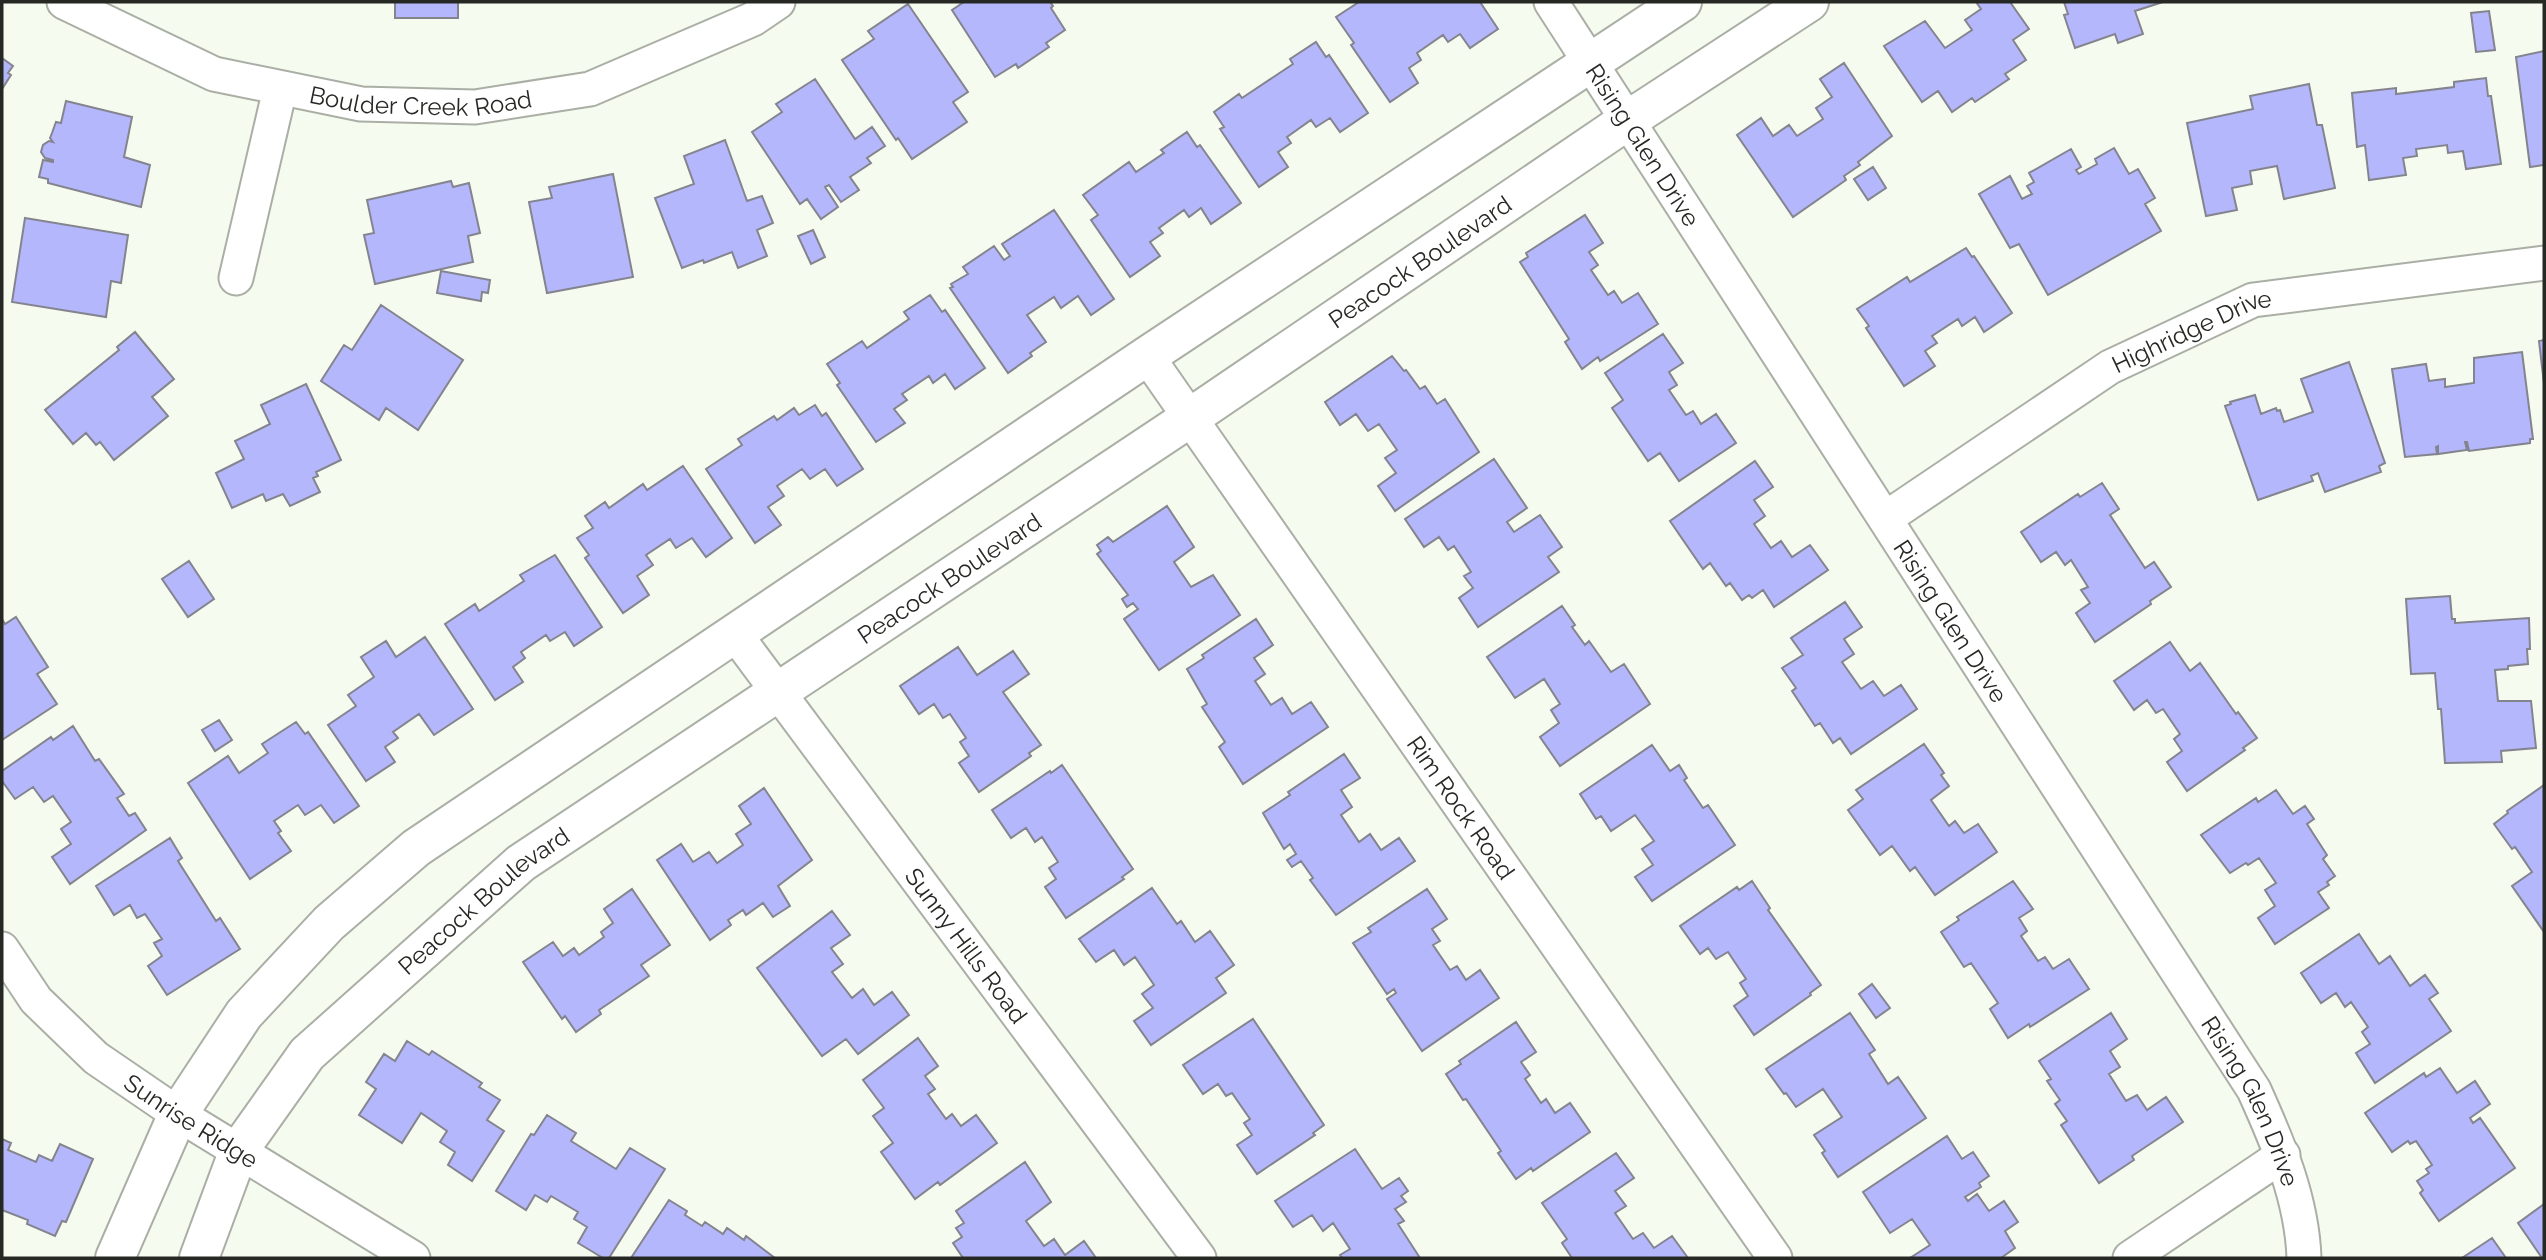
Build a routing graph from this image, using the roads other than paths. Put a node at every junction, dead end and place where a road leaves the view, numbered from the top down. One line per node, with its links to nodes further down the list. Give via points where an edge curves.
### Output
1 (64, 2): 7 (street, Boulder Creek Road, via 214,74)
2 (1551, 2): 6 (street, Rising Glen Drive)
3 (1682, 2): 6 (street)
4 (1809, 2): 8 (street, Peacock Boulevard)
5 (758, 7): 7 (street, Boulder Creek Road, via 590,89 475,107 361,104)
6 (1590, 61): 8 (street, Rising Glen Drive); 11 (street)
7 (280, 89): 10 (street)
8 (1628, 120): 12 (street, Peacock Boulevard); 13 (street, Rising Glen Drive)
9 (2544, 263): 13 (street, Highridge Drive, via 2253,300 2110,367)
10 (236, 278)
11 (1147, 356): 12 (street, Rim Rock Road); 14 (street)
12 (1191, 417): 15 (street, Peacock Boulevard); 24 (street, Rim Rock Road)
13 (1886, 518): 19 (street, Rising Glen Drive, via 2254,1090)
14 (735, 634): 15 (street, Sunny Hills Road); 17 (street, via 416,848 329,923 244,1014)
15 (778, 692): 18 (street, Peacock Boulevard, via 522,863 307,1054); 23 (street, Sunny Hills Road)
16 (2, 949): 17 (street, Sunrise Ridge, via 36,1000 96,1058)
17 (178, 1114): 18 (street, Sunrise Ridge); 20 (street)
18 (239, 1150): 21 (street, Peacock Boulevard); 22 (street, Sunrise Ridge)
19 (2283, 1155): 25 (street); 26 (street, Rising Glen Drive)
20 (116, 1258)
21 (199, 1258)
22 (413, 1258)
23 (1199, 1258)
24 (1775, 1258)
25 (2130, 1258)
26 (2304, 1258)

